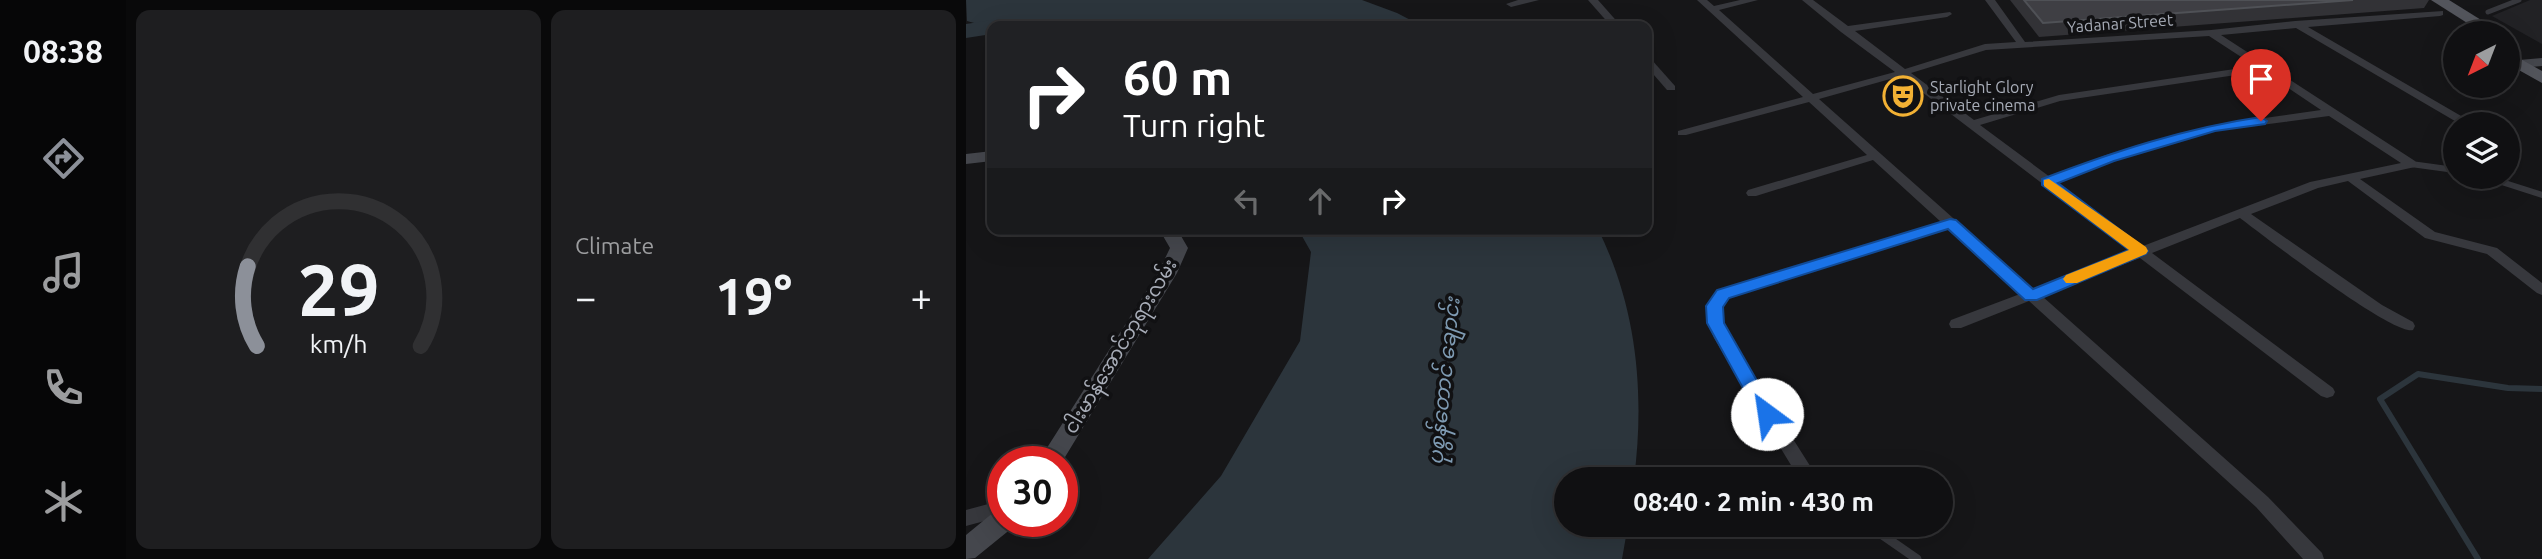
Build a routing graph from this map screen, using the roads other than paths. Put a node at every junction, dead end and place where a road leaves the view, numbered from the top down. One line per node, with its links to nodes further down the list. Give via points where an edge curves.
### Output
1 (1534, 0): 8 (street)
2 (1593, 0): 13 (street)
3 (1753, 0): 9 (street)
4 (1807, 0): 17 (street)
5 (1990, 0): 19 (street)
6 (2420, 0): 10 (main road)
7 (2519, 0): 11 (lane)
8 (1511, 4)
9 (1706, 5): 29 (street)
10 (2439, 6): 14 (main road); 15 (main road); 16 (street, Yadanar Street)
11 (2488, 12)
12 (1947, 14): 17 (street)
13 (1612, 21)
14 (2457, 21)
15 (2470, 21)
16 (2295, 24): 18 (street, Yadanar Street); 31 (street)
17 (1844, 30): 26 (street)
18 (2211, 33): 19 (street, Yadanar Street); 25 (street)
19 (2023, 45): 26 (street, Yadanar Street, via 1985,47)
20 (2520, 48): 22 (main road)
21 (2520, 60): 22 (street)
22 (2542, 62)
23 (2520, 64): 27 (main road)
24 (1652, 67): 28 (street)
25 (2265, 68): 30 (street); 32 (street, via 2059,98)
26 (1902, 73): 29 (street, Yadanar Street); 32 (street)
27 (2542, 78)
28 (1671, 88)
29 (1809, 99): 33 (street, Yadanar Street); 34 (street)
30 (2331, 112): 37 (street); 40 (street, via 2214,128)
31 (2447, 112)
32 (1972, 124): 40 (street)
33 (1682, 132)
34 (1875, 156): 42 (street); 45 (street)
35 (987, 157): 36 (street)
36 (966, 159)
37 (2411, 164): 38 (lane); 39 (street)
38 (2443, 168)
39 (2350, 177): 44 (street); 48 (street, via 2430,235 2492,251)
40 (2047, 182): 47 (street)
41 (2520, 188): 43 (lane)
42 (1752, 193)
43 (2542, 195)
44 (2240, 212): 47 (street); 51 (street)
45 (1950, 223): 49 (street); 54 (street, via 1718,299 1716,323 1728,348)
46 (1171, 235): 53 (street, ငါးမာန်အောင်ဘုရားလမ်း, via 1179,248 1167,273)
47 (2140, 251): 49 (street); 52 (street)
48 (2542, 290)
49 (2031, 296): 50 (street); 61 (street, via 2262,502)
50 (1956, 324)
51 (2408, 326)
52 (2327, 392)
53 (1060, 446)
54 (1801, 467)
55 (987, 512): 56 (street)
56 (966, 518)
57 (987, 533): 59 (street)
58 (1885, 537): 60 (lane)
59 (966, 550)
60 (1917, 559)
61 (2315, 559)

